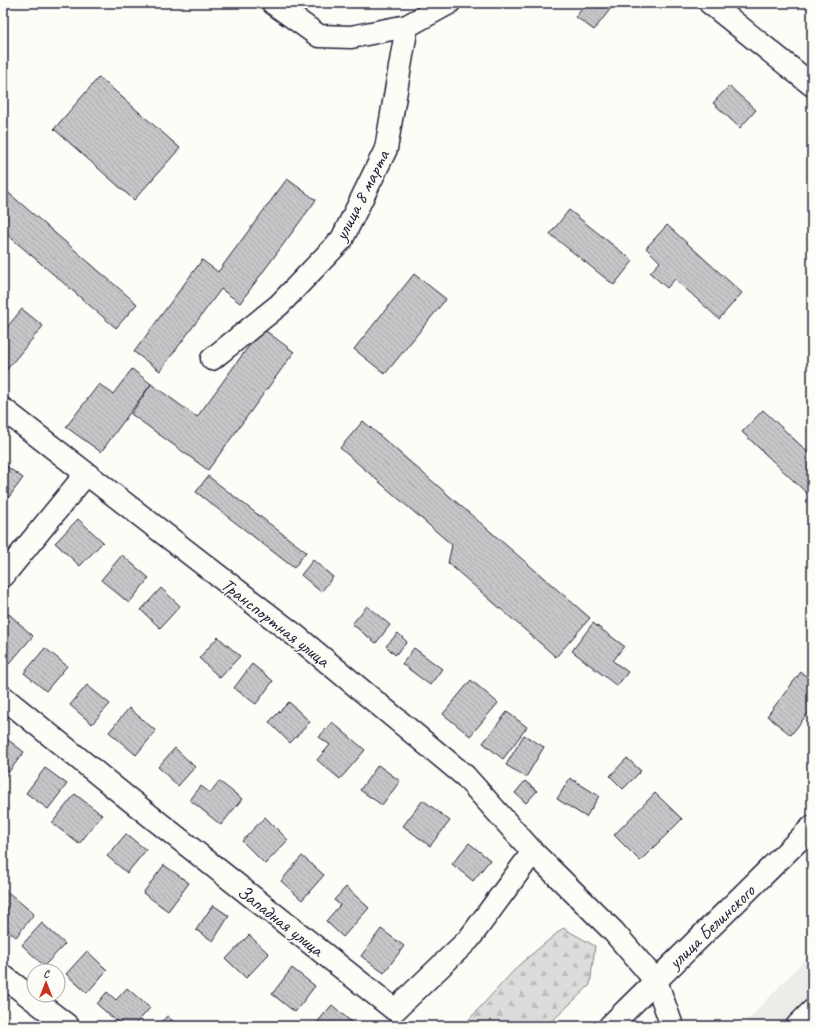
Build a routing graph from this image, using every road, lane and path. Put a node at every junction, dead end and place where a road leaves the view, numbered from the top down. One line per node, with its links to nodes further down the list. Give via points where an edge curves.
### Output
1 (273, 3): 4 (street, via 319,36 352,37)
2 (449, 3): 4 (street)
3 (710, 3): 5 (street)
4 (407, 26): 6 (street, улица 8 марта, via 386,149 342,239 279,306)
5 (812, 85)
6 (212, 359)
7 (3, 409): 8 (street, Транспортная улица)
8 (86, 474): 9 (street); 12 (street, Транспортная улица, via 296,636 465,776)
9 (3, 576)
10 (3, 696): 12 (street, Западная улица, via 395,1010 469,939)
11 (812, 827): 14 (street, улица Белинского)
12 (533, 852): 14 (street, Транспортная улица, via 613,931)
13 (3, 976): 16 (street)
14 (656, 981): 17 (street, улица Белинского); 18 (street)
15 (812, 1011): 19 (street)
16 (68, 1026)
17 (610, 1026)
18 (672, 1026)
19 (797, 1026)

